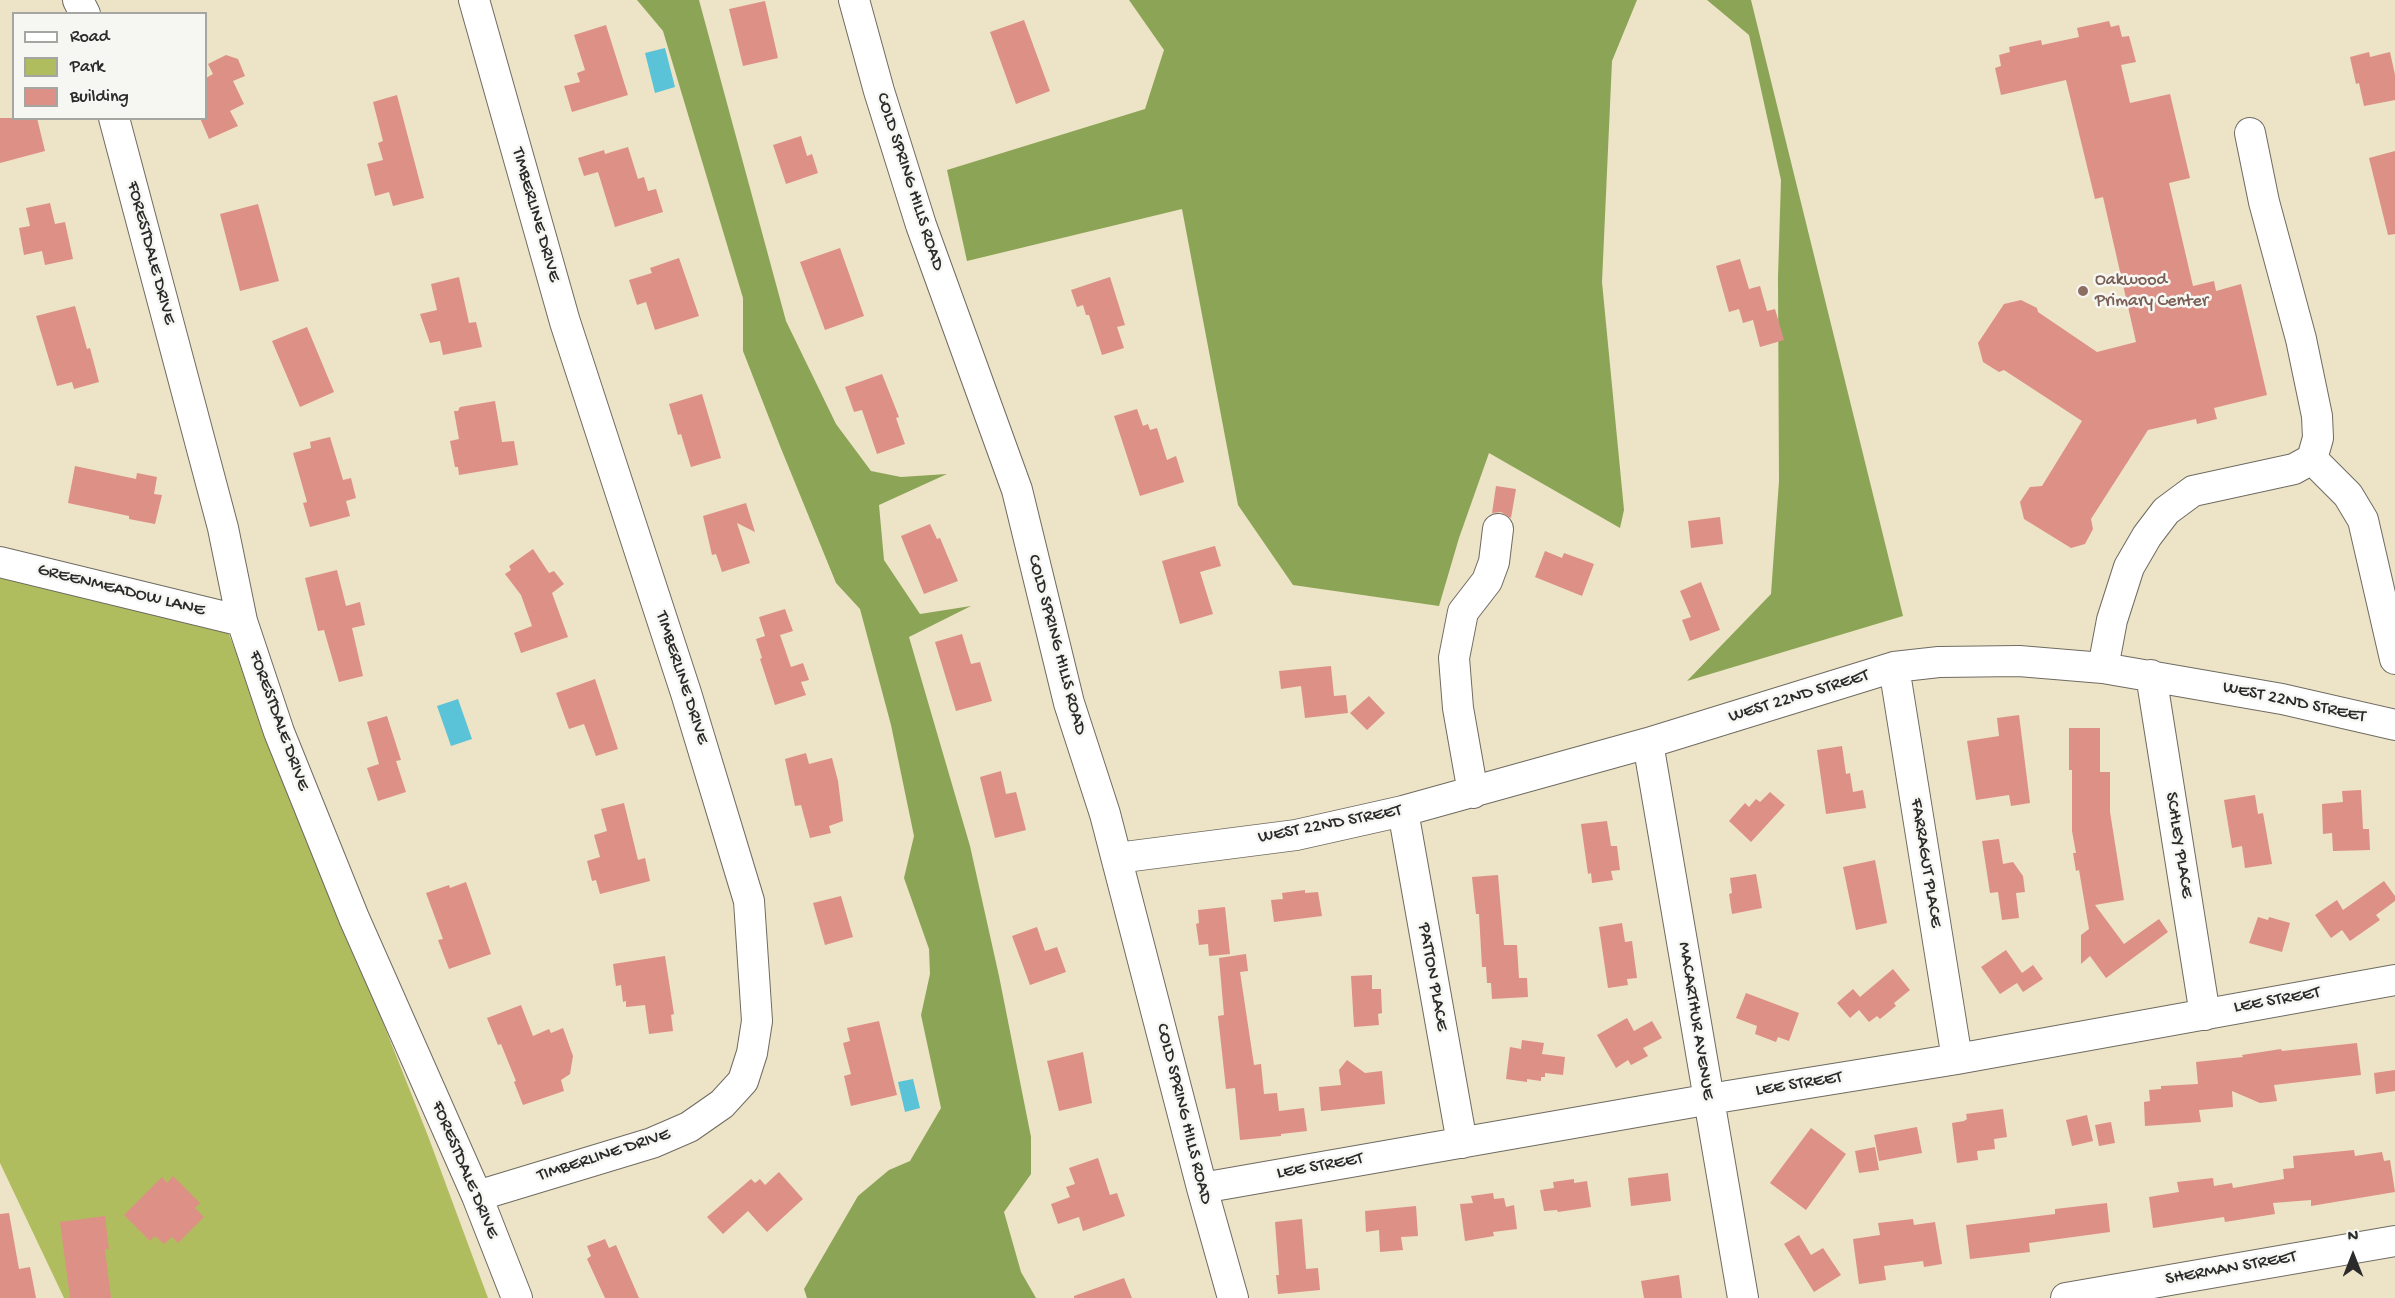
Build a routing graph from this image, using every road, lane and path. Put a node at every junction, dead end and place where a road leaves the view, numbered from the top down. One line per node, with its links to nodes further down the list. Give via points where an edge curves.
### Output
1 (474, 0): 24 (street, TIMBERLINE DRIVE, via 565,322 749,901 757,1021 752,1053 742,1080 722,1104 689,1127 652,1143)
2 (854, 0): 17 (street, COLD SPRING HILLS ROAD, via 921,225 1017,490 1069,703)
3 (115, 120): 8 (street, FORESTDALE DRIVE, via 223,528)
4 (2250, 133): 5 (street, via 2317,416 2318,438)
5 (2312, 459): 9 (street, via 2348,495 2363,520); 11 (street, via 2294,469 2193,491 2166,511 2129,567 2112,620)
6 (1498, 529): 15 (street, via 1494,562 1487,581 1463,612 1454,658 1458,708)
7 (0, 562): 8 (street, GREENMEADOW LANE)
8 (242, 621): 24 (street, FORESTDALE DRIVE, via 279,732 354,918)
9 (2395, 659)
10 (1894, 667): 11 (street, WEST 22ND STREET, via 2019,661); 14 (street, WEST 22ND STREET); 20 (street, FARRAGUT PLACE)
11 (2103, 668): 12 (street, WEST 22ND STREET)
12 (2151, 675): 13 (street, WEST 22ND STREET); 19 (street, SCHLEY PLACE)
13 (2395, 724)
14 (1648, 743): 15 (street, WEST 22ND STREET); 21 (street, MACARTHUR AVENUE)
15 (1473, 793): 16 (street, WEST 22ND STREET)
16 (1402, 811): 17 (street, WEST 22ND STREET, via 1296,835); 22 (street, PATTON PLACE)
17 (1118, 858): 23 (street, COLD SPRING HILLS ROAD)
18 (2395, 980): 19 (street, LEE STREET)
19 (2205, 1015): 20 (street, LEE STREET)
20 (1957, 1059): 21 (street, LEE STREET)
21 (1708, 1100): 22 (street, LEE STREET); 28 (street, MACARTHUR AVENUE)
22 (1462, 1143): 23 (street, LEE STREET)
23 (1202, 1188): 27 (street, COLD SPRING HILLS ROAD)
24 (477, 1196): 26 (street, FORESTDALE DRIVE)
25 (2395, 1240): 29 (street, SHERMAN STREET)
26 (517, 1298)
27 (1233, 1298)
28 (1743, 1298)
29 (2066, 1298)

